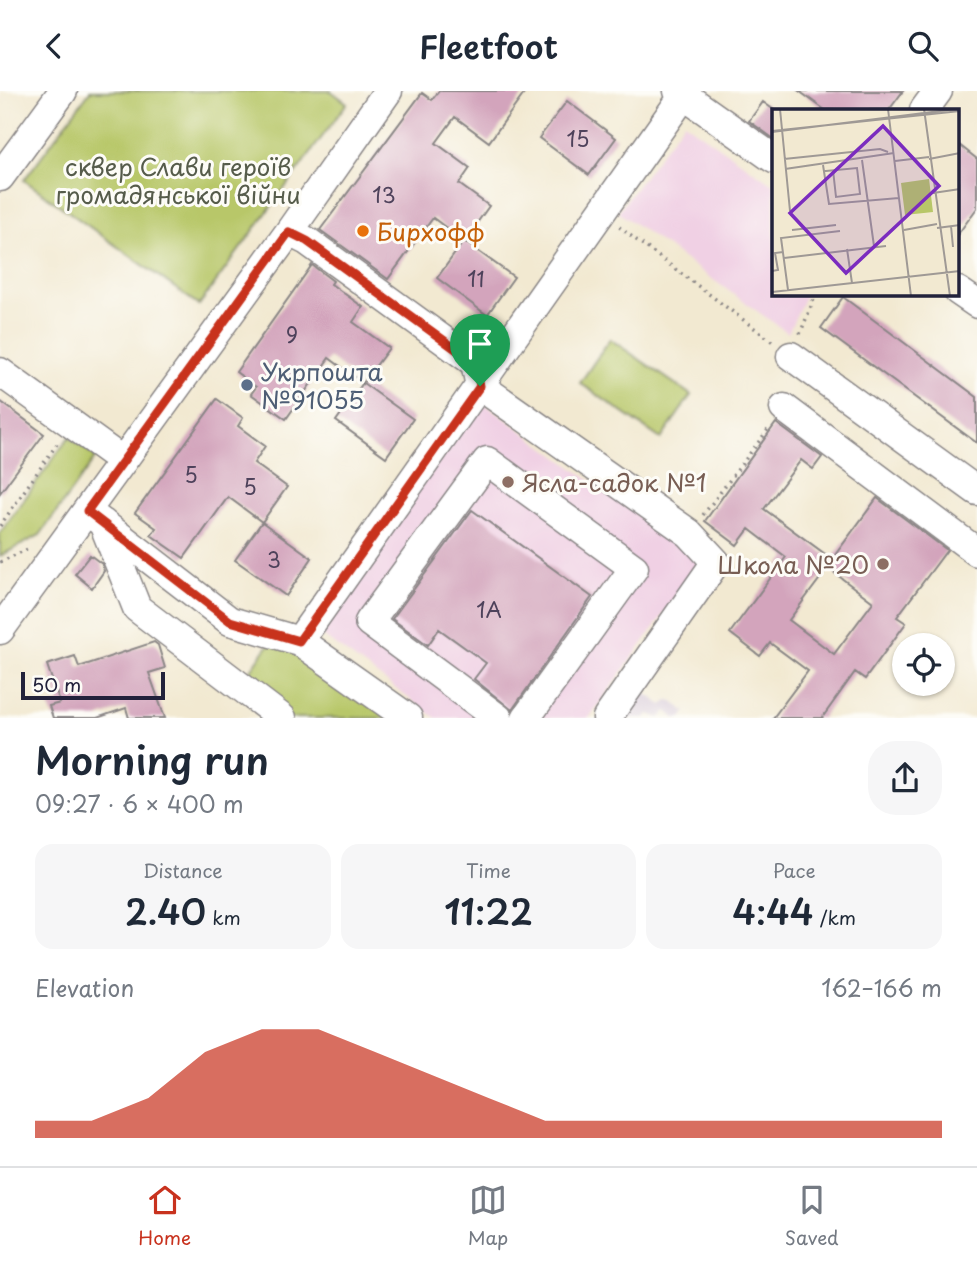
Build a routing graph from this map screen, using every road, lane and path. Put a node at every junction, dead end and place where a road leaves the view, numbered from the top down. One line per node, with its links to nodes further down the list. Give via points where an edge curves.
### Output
1 (64, 91): 7 (street)
2 (388, 91): 9 (street)
3 (938, 91): 5 (street)
4 (681, 93): 6 (street); 8 (street)
5 (925, 109)
6 (772, 158)
7 (0, 177)
8 (601, 213): 13 (path); 15 (street)
9 (289, 232): 15 (street, via 475,363); 18 (street)
10 (960, 292): 12 (street)
11 (815, 296): 13 (path)
12 (977, 305)
13 (791, 356): 19 (street)
14 (0, 372): 18 (street)
15 (480, 386): 22 (street); 27 (street)
16 (784, 408): 22 (path); 24 (street)
17 (57, 444): 21 (path)
18 (123, 461): 20 (street)
19 (977, 491)
20 (95, 517): 26 (street); 27 (street, via 230,621); 28 (street, via 137,608)
21 (0, 526)
22 (689, 533): 32 (street, via 716,562)
23 (32, 546): 25 (path)
24 (977, 552)
25 (0, 562)
26 (0, 630)
27 (299, 641): 29 (street)
28 (282, 718)
29 (408, 718)
30 (498, 718): 31 (street, via 369,622 487,461 634,568)
31 (526, 718)
32 (607, 718)

